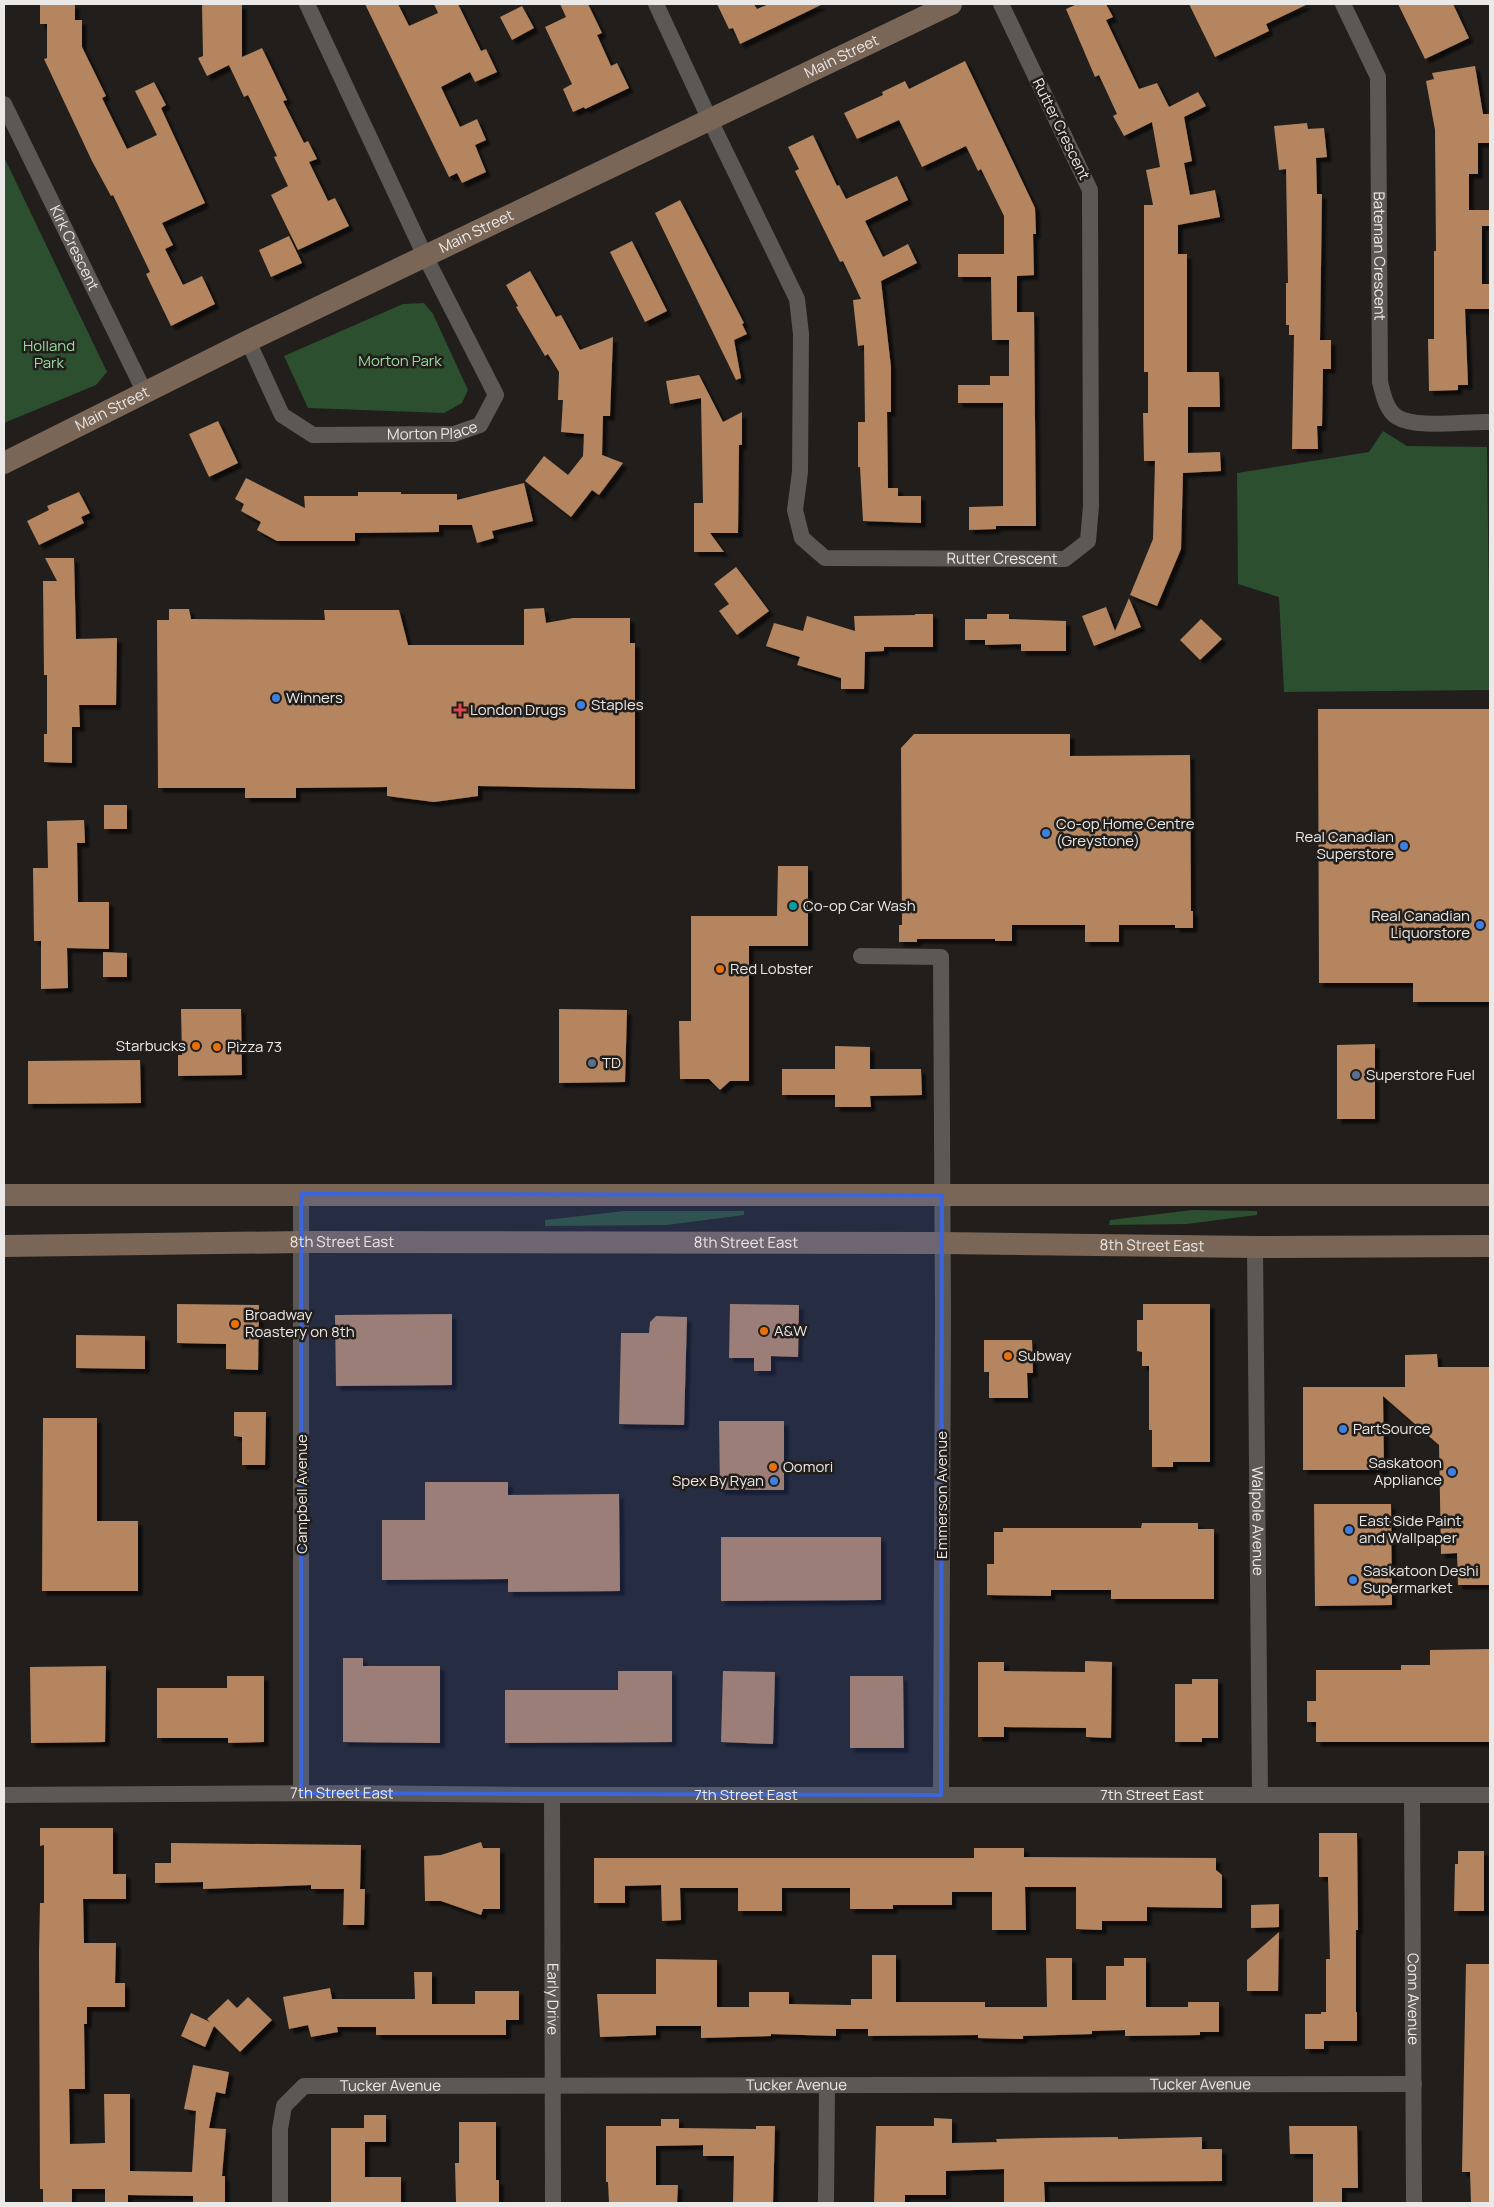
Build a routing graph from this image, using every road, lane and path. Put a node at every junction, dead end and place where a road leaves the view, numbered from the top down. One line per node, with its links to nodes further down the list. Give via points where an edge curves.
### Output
1 (307, 4): 8 (street)
2 (656, 4): 7 (street, Rutter Crescent)
3 (951, 4): 7 (main road, Main Street)
4 (1001, 4): 7 (street, Rutter Crescent, via 1090,190 1091,506 1088,541 1065,559 825,558 802,538 795,510 800,452 801,334 797,299)
5 (1343, 4): 11 (street, Bateman Crescent, via 1378,77 1380,382 1385,402 1395,416 1411,423)
6 (4, 104): 10 (street, Kirk Crescent)
7 (709, 118): 8 (main road, Main Street)
8 (425, 256): 9 (main road, Main Street); 9 (street, Morton Place, via 496,395 480,425 454,434 313,435 282,414)
9 (248, 341): 10 (main road, Main Street)
10 (144, 391): 12 (main road, Main Street)
11 (1490, 422)
12 (4, 462)
13 (861, 956): 16 (street, Emmerson Avenue, via 941,957)
14 (4, 1194): 15 (main road)
15 (301, 1194): 16 (main road); 18 (street, Campbell Avenue)
16 (942, 1195): 17 (main road); 19 (street, Emmerson Avenue)
17 (1490, 1195)
18 (302, 1242): 19 (main road, 8th Street East); 20 (main road, 8th Street East); 23 (street, Campbell Avenue)
19 (942, 1243): 22 (main road, 8th Street East); 26 (street, Emmerson Avenue)
20 (4, 1246)
21 (1490, 1246): 22 (main road, 8th Street East)
22 (1255, 1247): 27 (street, Walpole Avenue)
23 (302, 1793): 24 (street, 7th Street East); 25 (street, 7th Street East)
24 (4, 1795)
25 (552, 1795): 26 (street, 7th Street East); 32 (street, Early Drive)
26 (941, 1795): 27 (street, 7th Street East)
27 (1260, 1795): 28 (street, 7th Street East)
28 (1412, 1795): 29 (street, 7th Street East); 30 (street, Conn Avenue)
29 (1490, 1795)
30 (1414, 2084): 31 (street, Tucker Avenue); 36 (street, Conn Avenue)
31 (826, 2086): 32 (street, Tucker Avenue); 35 (street)
32 (553, 2087): 33 (street, Tucker Avenue, via 304,2086 284,2106 280,2129); 34 (street, Early Drive)
33 (280, 2203)
34 (553, 2203)
35 (826, 2203)
36 (1414, 2203)

